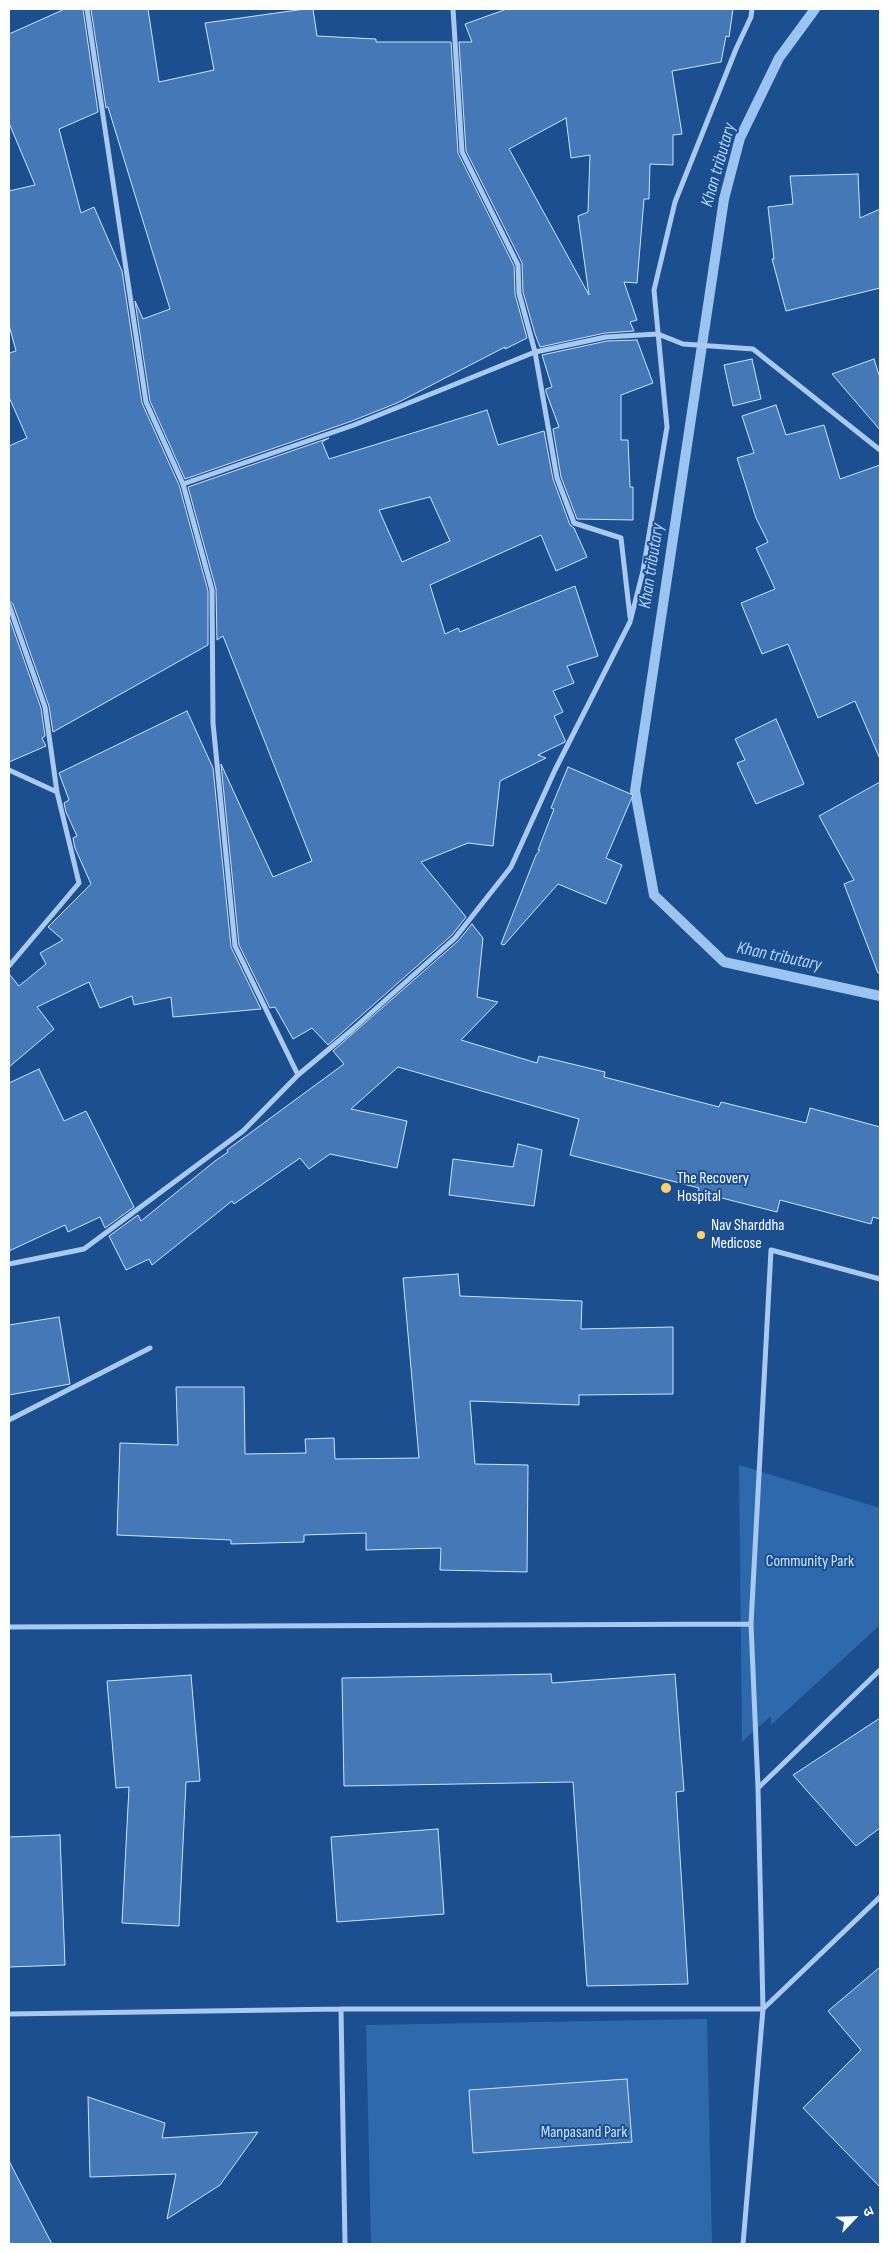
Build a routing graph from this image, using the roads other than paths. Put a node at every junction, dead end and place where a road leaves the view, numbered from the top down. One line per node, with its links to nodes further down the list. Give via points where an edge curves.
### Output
1 (87, 9): 7 (street, via 146,402)
2 (453, 9): 5 (street, via 462,152 518,265 519,293)
3 (752, 9): 4 (street, via 675,202 654,290)
4 (658, 334): 5 (street, via 606,337); 6 (street, via 683,344 754,349); 9 (street, via 667,427 643,571)
5 (534, 352): 7 (street, via 354,425); 9 (street, via 557,478 574,523 621,538)
6 (880, 450)
7 (183, 484): 13 (street, via 212,590 214,723 235,946)
8 (9, 605): 11 (street, via 45,707)
9 (630, 622): 13 (street, via 555,770 511,867 455,938)
10 (9, 770): 11 (street)
11 (58, 792): 12 (street, via 79,883)
12 (9, 966)
13 (298, 1075): 14 (street, via 243,1131 84,1249)
14 (9, 1264)
15 (880, 1279): 18 (street, via 771,1250)
16 (150, 1348): 17 (street)
17 (9, 1420)
18 (751, 1624): 19 (street); 21 (street)
19 (9, 1627)
20 (880, 1670): 21 (street)
21 (758, 1788): 24 (street)
22 (880, 1897): 24 (street)
23 (341, 2009): 24 (street); 25 (street); 26 (street)
24 (763, 2009): 27 (street)
25 (9, 2014)
26 (345, 2244)
27 (743, 2244)

